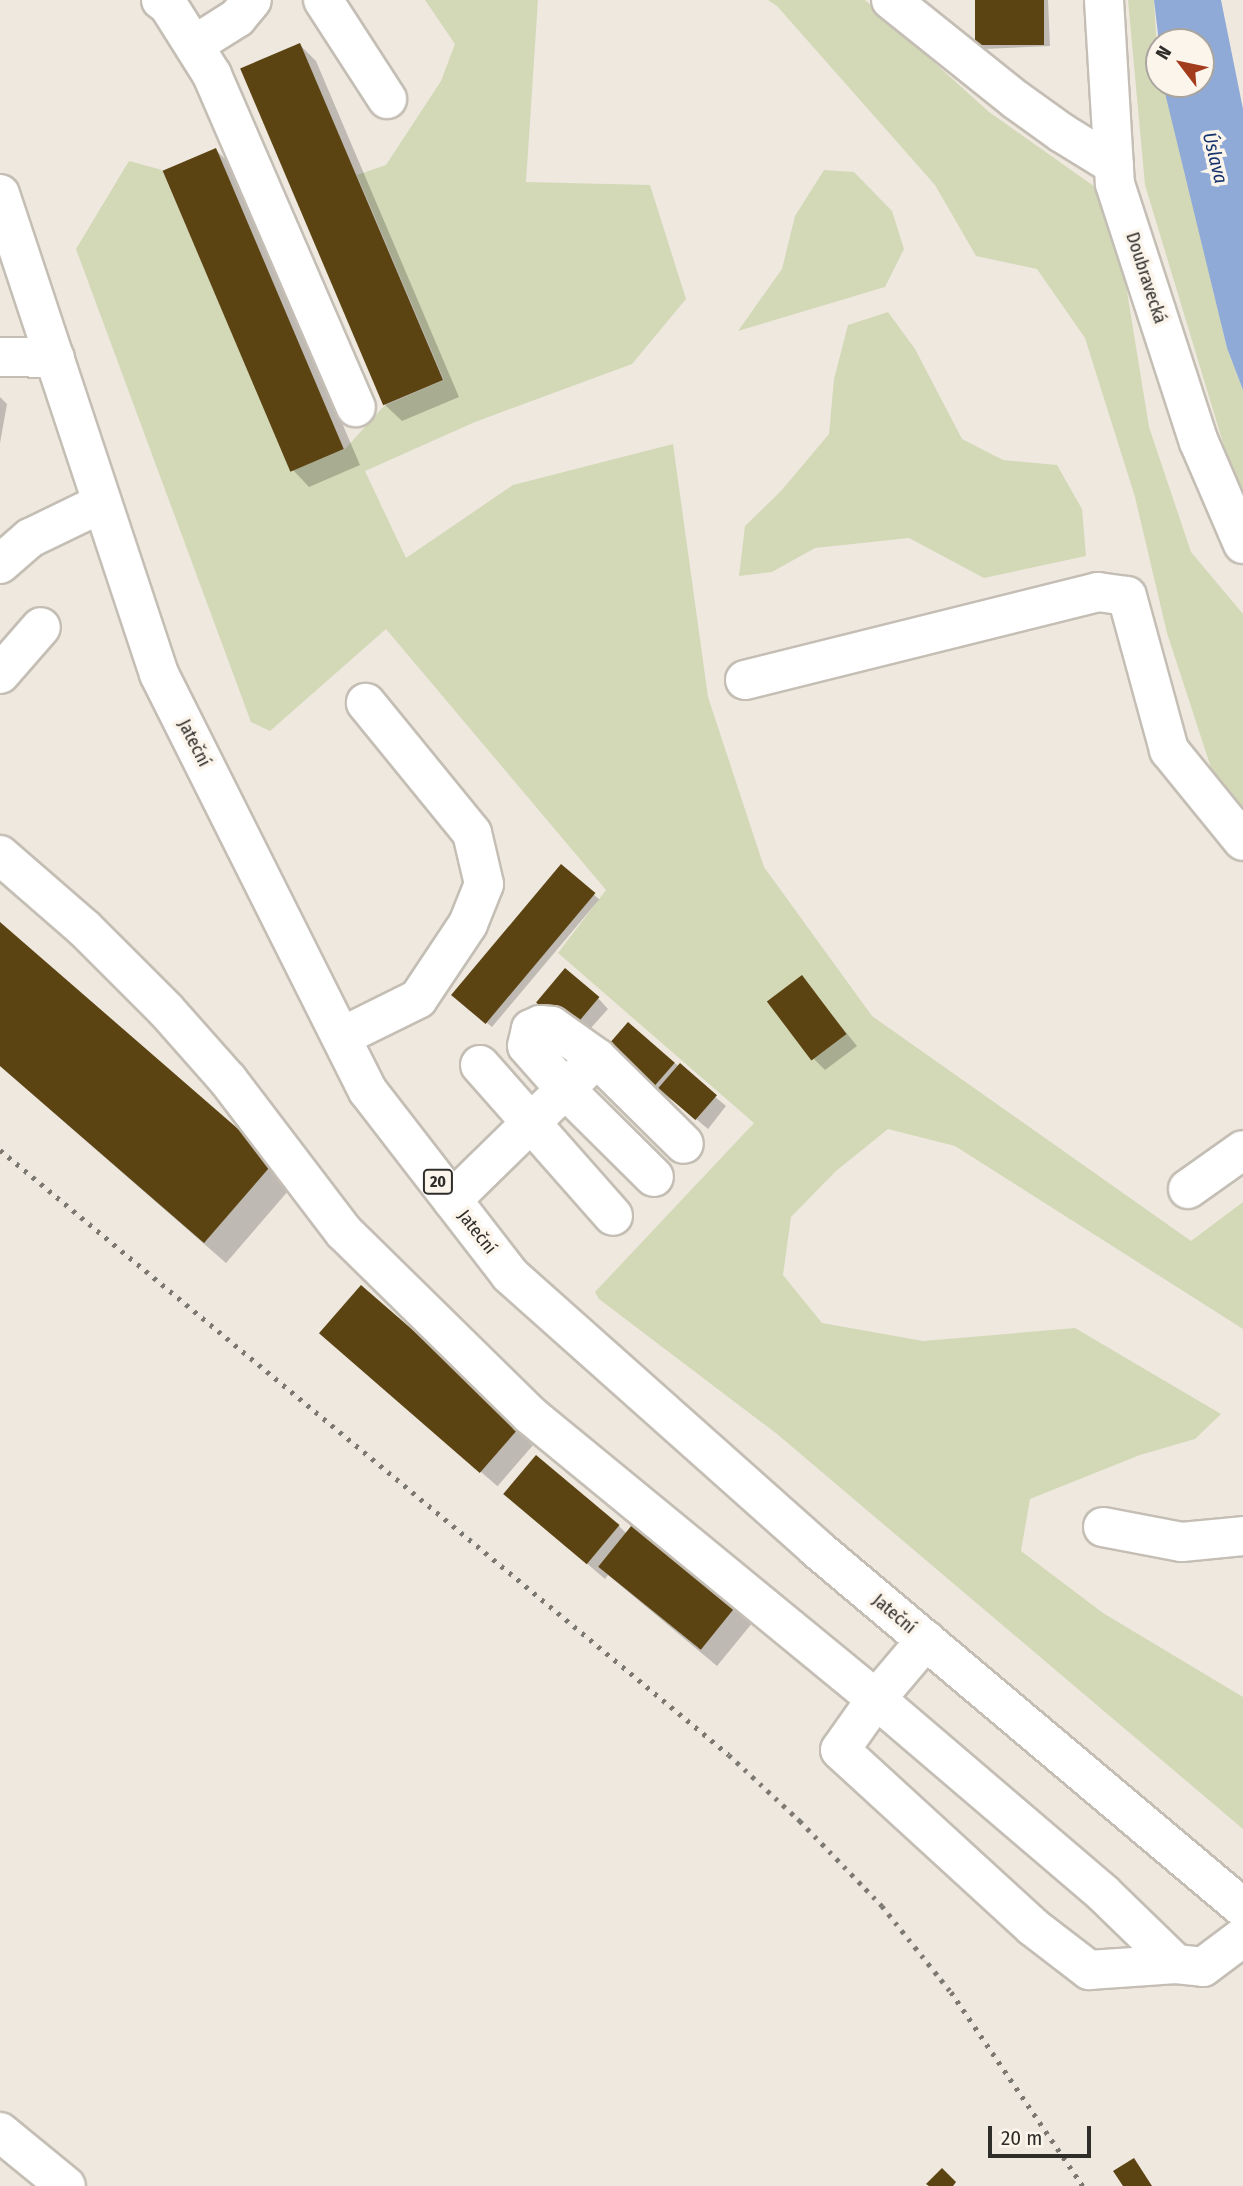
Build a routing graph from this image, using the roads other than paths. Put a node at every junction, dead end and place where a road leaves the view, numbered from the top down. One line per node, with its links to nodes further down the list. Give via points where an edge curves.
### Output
1 (161, 0): 6 (main road)
2 (252, 0): 6 (main road, via 237,18)
3 (323, 0): 7 (main road)
4 (1104, 0): 8 (main road, Doubravecká)
5 (906, 7): 8 (main road, via 1062,133)
6 (194, 45): 12 (main road, via 212,75)
7 (387, 99)
8 (1114, 165): 14 (main road, Doubravecká, via 1115,184 1199,442)
9 (0, 194): 11 (main road, Jateční / 20)
10 (0, 357): 11 (main road)
11 (55, 358): 13 (main road, Jateční / 20)
12 (356, 407)
13 (102, 503): 15 (main road, via 30,538); 22 (main road, Jateční / 20, via 159,674)
14 (1243, 544)
15 (0, 564)
16 (41, 627): 17 (main road)
17 (0, 674)
18 (745, 680): 20 (main road, via 1098,592 1127,596 1169,750)
19 (366, 703): 22 (main road, via 472,833 484,884 468,924 418,999)
20 (1243, 841)
21 (0, 855): 36 (main road, via 84,928 166,1010 228,1080 344,1232 530,1415)
22 (341, 1037): 31 (main road, Jateční / 20, via 368,1091)
23 (597, 1058): 25 (main road); 25 (main road, via 552,1026 531,1029 527,1046); 27 (main road)
24 (480, 1065): 26 (main road)
25 (565, 1089): 26 (main road); 29 (main road)
26 (528, 1123): 31 (main road); 32 (main road)
27 (684, 1144)
28 (1243, 1150): 30 (main road)
29 (654, 1177)
30 (1188, 1189)
31 (453, 1200): 35 (main road, Jateční / 20, via 510,1275)
32 (613, 1216)
33 (1102, 1527): 34 (main road, via 1182,1542)
34 (1243, 1536)
35 (926, 1640): 36 (main road); 37 (main road, Jateční / 20)
36 (876, 1699): 39 (main road, via 1104,1894); 39 (main road, via 841,1750 1033,1927 1089,1970)
37 (1243, 1908)
38 (1243, 1937): 39 (main road, via 1203,1967)
39 (1176, 1964)
40 (0, 2132): 41 (main road)
41 (66, 2186)

